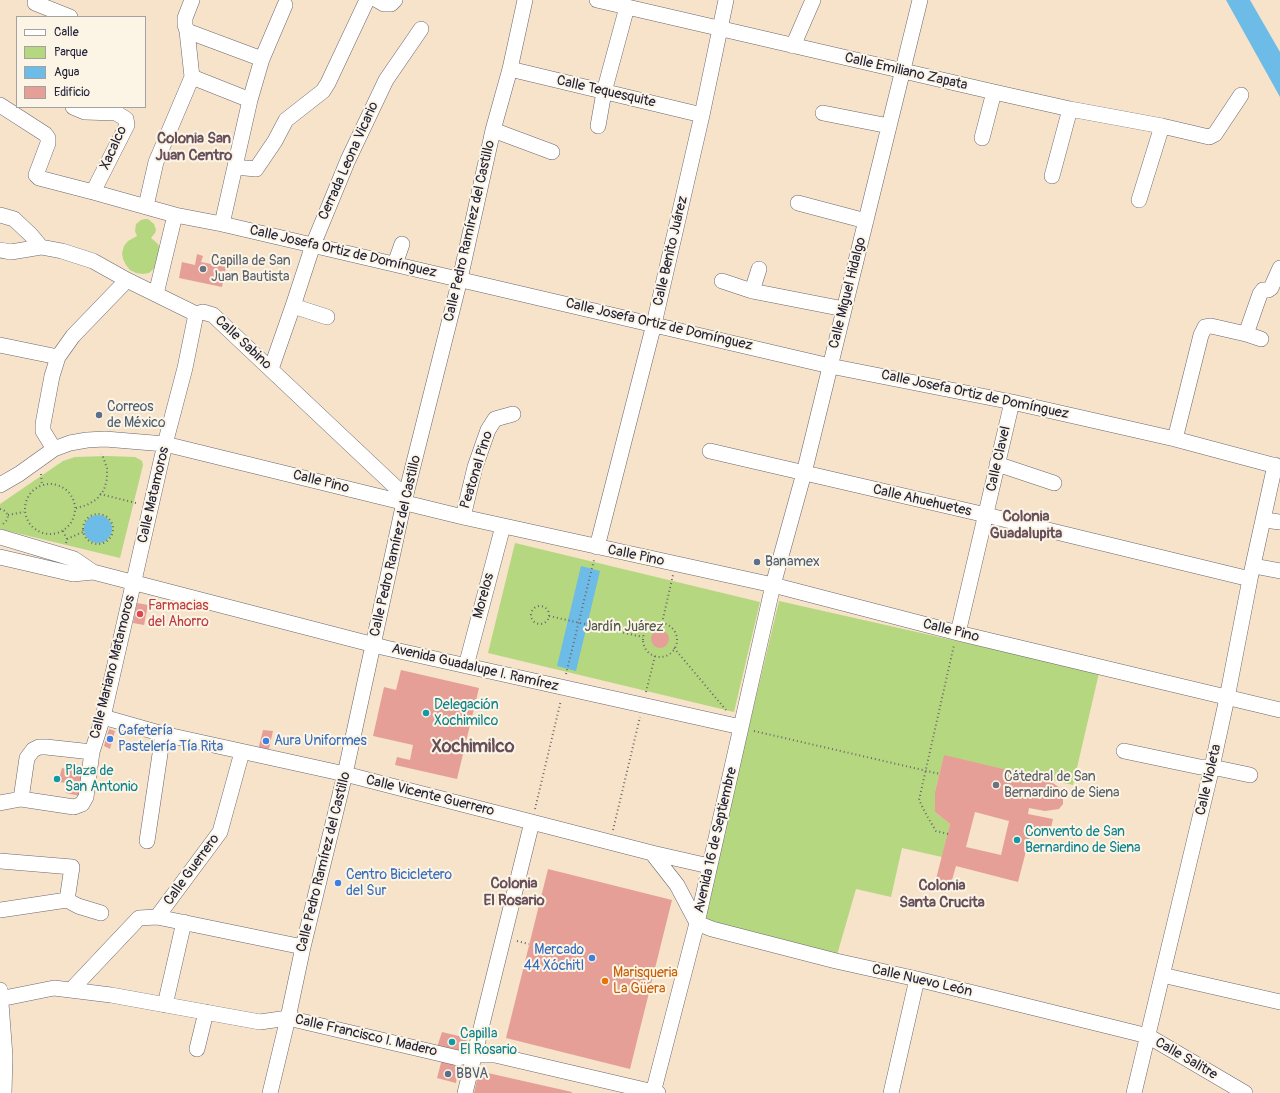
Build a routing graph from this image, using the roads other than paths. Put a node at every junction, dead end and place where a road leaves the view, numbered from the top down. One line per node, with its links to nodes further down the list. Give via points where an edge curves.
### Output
1 (192, 0): 16 (street, via 185,18)
2 (367, 0): 38 (street, via 323,91 286,120 256,169)
3 (377, 0): 4 (street, via 384,4 391,4)
4 (395, 0)
5 (526, 0): 19 (street, Calle Pedro Ramírez del Castillo)
6 (597, 0): 12 (street, Calle Emiliano Zapata)
7 (726, 0): 15 (street, Calle Benito Juárez)
8 (813, 0): 17 (street)
9 (920, 0): 20 (street, Calle Miguel Hidalgo)
10 (35, 3): 13 (street)
11 (285, 5): 18 (street)
12 (627, 7): 15 (street, Calle Emiliano Zapata); 22 (street)
13 (68, 16)
14 (421, 29): 49 (street, Cerrada Leona Vicario, via 386,80 348,160)
15 (720, 29): 17 (street, Calle Emiliano Zapata); 31 (street, Calle Benito Juárez)
16 (187, 31): 18 (street); 21 (street)
17 (793, 46): 20 (street, Calle Emiliano Zapata)
18 (262, 58): 25 (street)
19 (510, 69): 22 (street, Calle Tequesquite); 35 (street, Calle Pedro Ramírez del Castillo)
20 (903, 71): 23 (street, Calle Emiliano Zapata); 33 (street, Calle Miguel Hidalgo)
21 (192, 76): 25 (street); 43 (street, via 156,162)
22 (604, 92): 31 (street, Calle Tequesquite); 32 (street)
23 (994, 92): 27 (street, Calle Emiliano Zapata); 36 (street)
24 (1241, 95): 34 (street, Calle Emiliano Zapata, via 1215,134 1209,138)
25 (250, 100): 38 (street)
26 (75, 108): 29 (street, via 85,112)
27 (1070, 109): 34 (street, Calle Emiliano Zapata); 39 (street)
28 (2, 110): 40 (street, Calle Josefa Ortiz de Domínguez, via 48,138 36,175 39,178)
29 (116, 110): 40 (street, Xacalco, via 126,119 127,124)
30 (823, 113): 33 (street)
31 (702, 115): 65 (street, Calle Benito Juárez)
32 (598, 126)
33 (889, 126): 46 (street, Calle Miguel Hidalgo)
34 (1162, 126): 41 (street)
35 (493, 130): 37 (street); 55 (street, Calle Pedro Ramírez del Castillo)
36 (982, 138)
37 (552, 152)
38 (235, 167): 47 (street)
39 (1052, 176)
40 (94, 192): 43 (street, Calle Josefa Ortiz de Domínguez)
41 (1139, 200)
42 (798, 203): 46 (street)
43 (146, 206): 45 (street, Calle Josefa Ortiz de Domínguez)
44 (0, 215): 50 (street, via 14,220)
45 (175, 215): 47 (street, Calle Josefa Ortiz de Domínguez); 60 (street)
46 (866, 221): 62 (street, Calle Miguel Hidalgo)
47 (222, 224): 49 (street, Calle Josefa Ortiz de Domínguez)
48 (402, 244): 52 (street)
49 (313, 245): 52 (street, Calle Josefa Ortiz de Domínguez); 61 (street, Cerrada Leona Vicario)
50 (41, 247): 51 (street, Calle Sabino, via 11,252); 56 (street, Calle Sabino, via 93,262)
51 (0, 250)
52 (395, 264): 55 (street, Calle Josefa Ortiz de Domínguez)
53 (1280, 268): 58 (street)
54 (759, 269): 59 (street)
55 (460, 279): 65 (street, Calle Josefa Ortiz de Domínguez); 83 (street, Calle Pedro Ramírez del Castillo)
56 (127, 280): 60 (street, Calle Sabino); 69 (street, via 73,336)
57 (722, 281): 59 (street)
58 (1276, 285): 66 (street, via 1263,290 1260,294)
59 (752, 291): 62 (street)
60 (156, 294): 63 (street, Calle Sabino)
61 (293, 306): 64 (street); 71 (street, Cerrada Leona Vicario)
62 (844, 310): 70 (street, Calle Miguel Hidalgo)
63 (196, 314): 71 (street, Calle Sabino, via 213,314); 75 (street, Calle Matamoros)
64 (327, 317)
65 (654, 324): 70 (street, Calle Josefa Ortiz de Domínguez); 90 (street, Calle Benito Juárez)
66 (1246, 334): 67 (street); 74 (street, via 1205,327)
67 (1261, 339)
68 (0, 345): 69 (street)
69 (58, 357): 76 (street, via 43,424 43,431)
70 (830, 366): 72 (street, Calle Josefa Ortiz de Domínguez); 80 (street, Calle Miguel Hidalgo)
71 (270, 369): 83 (street, Calle Sabino)
72 (1012, 402): 74 (street, Calle Josefa Ortiz de Domínguez); 78 (street, Calle Clavel)
73 (513, 414): 85 (street, Peatonal Pino, via 495,419 488,430)
74 (1175, 439): 79 (street, Calle Josefa Ortiz de Domínguez)
75 (166, 444): 76 (street, Calle Pino, via 93,439); 83 (street, Calle Pino); 95 (street, Calle Matamoros)
76 (54, 449): 82 (street, Calle Pino)
77 (710, 451): 80 (street, Calle Ahuehuetes)
78 (997, 464): 81 (street); 84 (street, Calle Clavel)
79 (1278, 466): 86 (street, Calle Violeta)
80 (804, 473): 84 (street, Calle Ahuehuetes); 96 (street, Calle Miguel Hidalgo)
81 (1054, 483)
82 (0, 485)
83 (405, 499): 85 (street, Calle Pino); 98 (street, Calle Pedro Ramírez del Castillo)
84 (986, 515): 94 (street, Calle Ahuehuetes); 97 (street, Calle Clavel)
85 (462, 517): 88 (street, Calle Pino)
86 (1264, 520): 87 (street); 94 (street, Calle Violeta)
87 (1280, 522)
88 (503, 526): 90 (street, Calle Pino); 99 (street, Morelos)
89 (0, 536): 93 (street, via 74,559)
90 (597, 547): 96 (street, Calle Pino)
91 (2, 559): 93 (street, Avenida Guadalupe I. Ramírez, via 73,574)
92 (1280, 571): 94 (street, Calle Ahuehuetes)
93 (93, 572): 95 (street, Avenida Guadalupe I. Ramírez)
94 (1252, 573): 100 (street, Calle Violeta)
95 (133, 582): 98 (street, Avenida Guadalupe I. Ramírez); 102 (street, Calle Mariano Matamoros)
96 (773, 585): 97 (street, Calle Pino); 103 (street, Avenida 16 de Septiembre)
97 (958, 633): 100 (street, Calle Pino)
98 (374, 644): 99 (street, Avenida Guadalupe I. Ramírez); 109 (street, Calle Pedro Ramírez del Castillo)
99 (466, 666): 103 (street, Avenida Guadalupe I. Ramírez)
100 (1227, 698): 101 (street, Calle Pino); 108 (street, Calle Violeta)
101 (1280, 710)
102 (103, 717): 104 (street, Calle Vicente Guerrero); 106 (street, Calle Mariano Matamoros)
103 (741, 727): 117 (street, Avenida 16 de Septiembre)
104 (163, 734): 107 (street, Calle Vicente Guerrero); 114 (street)
105 (1124, 751): 108 (street, via 1200,767)
106 (92, 752): 111 (street, Calle Mariano Matamoros, via 46,747 33,750 27,758); 111 (street, Calle Mariano Matamoros, via 86,798 82,804 74,807)
107 (242, 752): 109 (street, Calle Vicente Guerrero); 121 (street, Calle Guerrero, via 220,832)
108 (1212, 767): 110 (street); 125 (street, Calle Violeta)
109 (346, 774): 113 (street, Calle Vicente Guerrero); 124 (street, Calle Pedro Ramírez del Castillo)
110 (1250, 775)
111 (21, 798): 112 (street, Calle Mariano Matamoros)
112 (0, 802)
113 (532, 822): 115 (street, Calle Vicente Guerrero); 135 (street)
114 (147, 841)
115 (652, 853): 117 (street, Calle Vicente Guerrero); 123 (street, via 676,885)
116 (0, 862): 118 (street, via 72,867)
117 (709, 866): 123 (street, Avenida 16 de Septiembre)
118 (67, 900): 119 (street); 120 (street)
119 (0, 910)
120 (101, 914)
121 (157, 917): 122 (street); 127 (street, via 139,918)
122 (184, 922): 124 (street); 130 (street)
123 (697, 923): 126 (street, Calle Nuevo León, via 836,961); 141 (street, Avenida 16 de Septiembre)
124 (303, 947): 132 (street, Calle Pedro Ramírez del Castillo)
125 (1162, 975): 129 (street); 133 (street, Calle Violeta)
126 (917, 979): 133 (street, Calle Nuevo León); 142 (street)
127 (71, 990): 128 (street, Calle Francisco I. Madero, via 54,988); 130 (street, Calle Francisco I. Madero)
128 (0, 996): 136 (street)
129 (1280, 1002)
130 (165, 1005): 131 (street, Calle Francisco I. Madero)
131 (206, 1012): 132 (street, Calle Francisco I. Madero, via 260,1022); 134 (street)
132 (288, 1018): 135 (street, Calle Francisco I. Madero, via 458,1058); 139 (street, Calle Pedro Ramírez del Castillo)
133 (1148, 1036): 137 (street, Calle Salitre); 143 (street, Calle Violeta)
134 (197, 1049)
135 (474, 1055): 140 (street); 141 (street, Calle Francisco I. Madero, via 495,1055)
136 (2, 1056): 138 (street)
137 (1240, 1092)
138 (4, 1093)
139 (270, 1093)
140 (465, 1093)
141 (655, 1093)
142 (891, 1093)
143 (1134, 1093)

